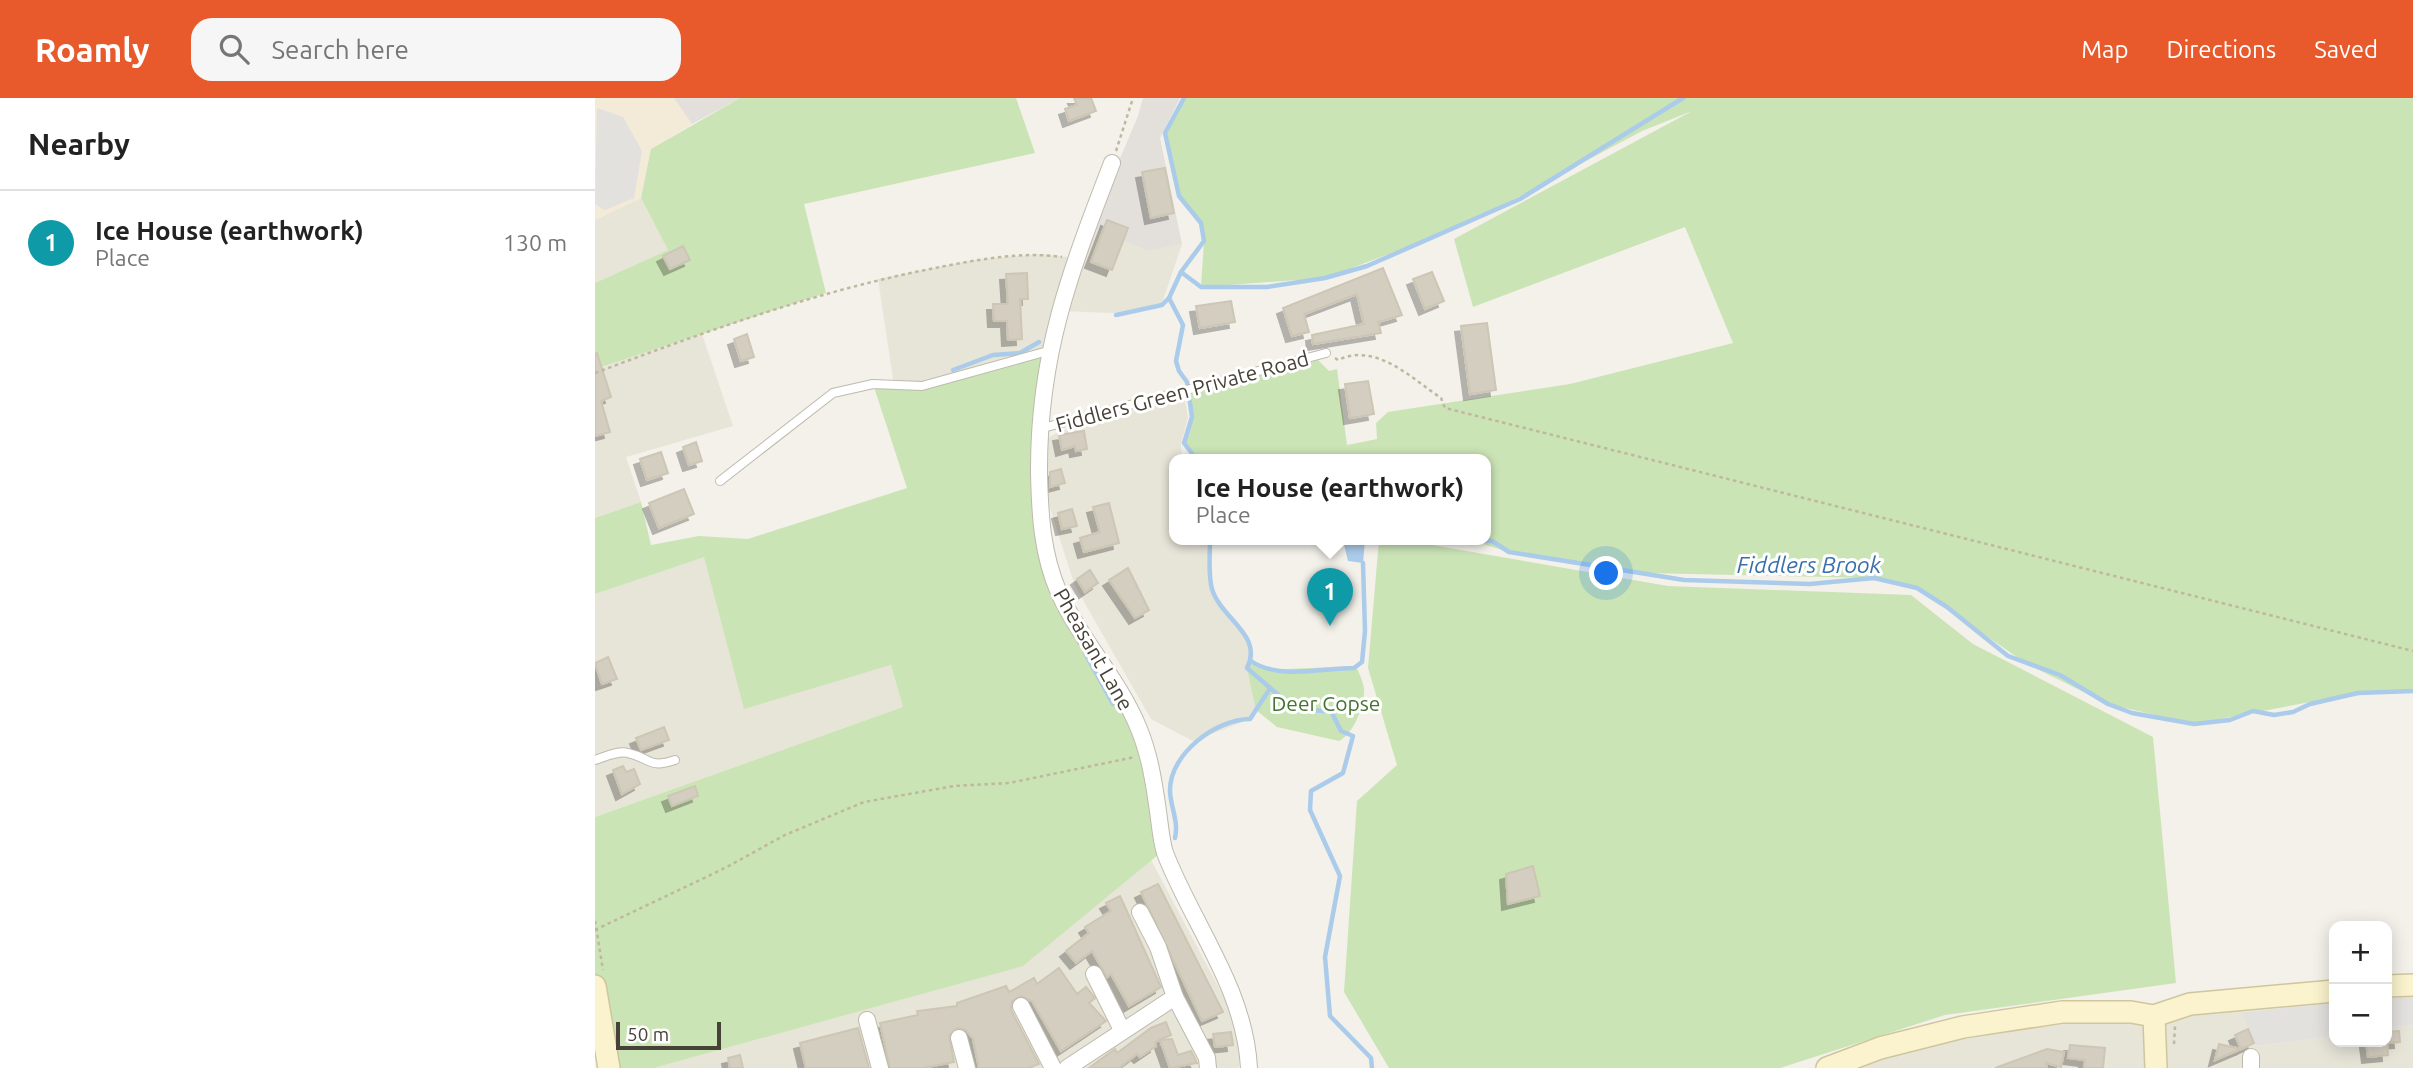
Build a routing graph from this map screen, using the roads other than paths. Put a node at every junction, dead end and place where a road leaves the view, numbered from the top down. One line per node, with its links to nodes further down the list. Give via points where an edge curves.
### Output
1 (1112, 163): 2 (street, Pheasant Lane)
2 (1048, 351): 4 (street, Pheasant Lane); 5 (lane, via 922,386 873,384 833,393)
3 (1326, 353): 4 (lane, Fiddlers Green Private Road)
4 (1038, 429): 27 (street, Pheasant Lane, via 1040,519 1052,573 1069,611 1138,726 1148,753 1164,850 1233,992)
5 (720, 481)
6 (595, 760): 7 (lane, via 620,752 653,765)
7 (675, 760)
8 (1140, 912): 14 (street, via 1159,947)
9 (1094, 974): 18 (street)
10 (2413, 985): 12 (street)
11 (595, 986): 21 (street)
12 (2392, 986)
13 (2329, 992): 16 (street, via 2176,1007)
14 (1175, 997): 18 (street); 26 (street)
15 (1021, 1006): 24 (street)
16 (2154, 1016): 20 (street); 28 (street, via 2062,1012 1962,1027 1880,1048)
17 (867, 1020): 22 (street)
18 (1122, 1030): 25 (street)
19 (960, 1038): 23 (street)
20 (2165, 1062)
21 (609, 1068)
22 (880, 1068)
23 (967, 1068)
24 (1053, 1068)
25 (1067, 1068)
26 (1208, 1068)
27 (1249, 1068)
28 (1827, 1068)

